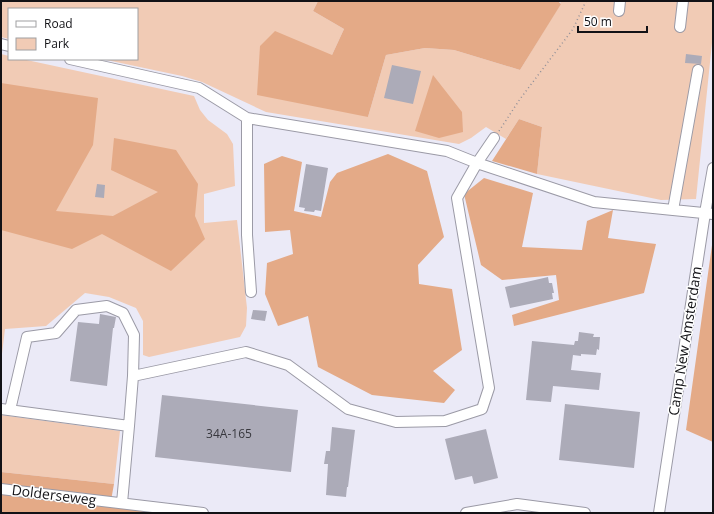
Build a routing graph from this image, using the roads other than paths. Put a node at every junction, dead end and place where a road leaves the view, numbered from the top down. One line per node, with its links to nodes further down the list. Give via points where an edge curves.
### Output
1 (683, 1): 2 (lane)
2 (680, 27)
3 (74, 60): 5 (lane, via 199,88)
4 (698, 70): 9 (lane)
5 (247, 118): 7 (lane, via 447,151); 12 (lane, via 247,235)
6 (494, 138): 7 (lane)
7 (477, 163): 9 (lane, via 594,202); 13 (lane, via 457,198 489,388 482,409 445,421 396,422 348,409 288,364 246,352)
8 (713, 168): 10 (lane, Camp New Amsterdam)
9 (673, 210): 10 (lane)
10 (709, 213): 11 (lane); 23 (lane, Camp New Amsterdam)
11 (713, 221)
12 (251, 292)
13 (133, 376): 14 (lane, via 134,335 123,313 107,306 76,310 56,333 27,337); 15 (lane)
14 (5, 410): 15 (lane)
15 (129, 426): 18 (lane)
16 (1, 489): 17 (lane); 18 (lane, Dolderseweg)
17 (1, 493)
18 (122, 503): 20 (lane, Dolderseweg)
19 (518, 509): 21 (lane); 22 (lane)
20 (203, 513)
21 (466, 513)
22 (585, 513)
23 (659, 513)

